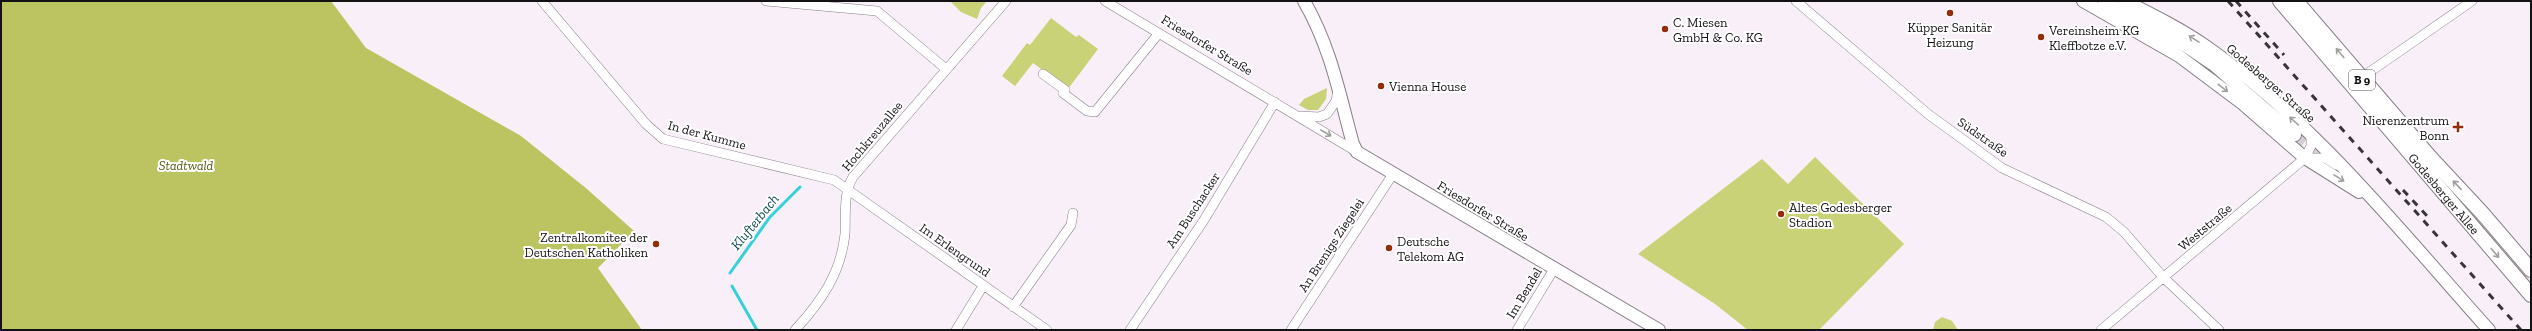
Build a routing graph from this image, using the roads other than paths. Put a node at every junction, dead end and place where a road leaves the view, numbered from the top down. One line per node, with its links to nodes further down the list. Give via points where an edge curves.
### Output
1 (542, 1): 26 (street, In der Kumme, via 646,124 662,138 829,178)
2 (766, 1): 14 (street, via 877,11)
3 (1006, 1): 14 (street, Hochkreuzallee)
4 (1105, 1): 13 (street, Friesdorfer Straße)
5 (1304, 1): 17 (street, via 1320,30)
6 (1796, 1): 31 (street, Südstraße, via 1928,114 2002,168 2106,217 2124,232)
7 (2083, 1): 23 (street, Godesberger Straße, one-way to 23, via 2203,72)
8 (2104, 1): 20 (street, Godesberger Straße, via 2179,42 2214,65)
9 (2125, 1): 21 (street, Godesberger Straße, one-way to 9, via 2244,75 2206,47)
10 (2280, 1): 33 (main road, Godesberger Allee / B 9, one-way to 33)
11 (2296, 1): 16 (main road, Godesberger Allee / B 9, one-way to 11)
12 (2472, 1): 16 (street)
13 (1159, 33): 15 (street, via 1095,112 1084,109 1063,93 1065,90); 18 (street, Friesdorfer Straße)
14 (946, 69): 26 (street, Hochkreuzallee, via 854,177)
15 (1043, 74)
16 (2361, 78): 30 (main road, Godesberger Allee / B 9, one-way to 16)
17 (1339, 86): 19 (street, via 1336,100 1327,114 1308,117); 22 (street)
18 (1275, 102): 19 (street, Friesdorfer Straße); 38 (street, Am Buschacker, via 1204,220)
19 (1294, 115): 22 (street, Friesdorfer Straße, one-way to 22)
20 (2295, 135)
21 (2310, 136): 23 (street, via 2311,146); 24 (street, Godesberger Straße)
22 (1357, 152): 25 (street, Friesdorfer Straße)
23 (2305, 158): 24 (street, Godesberger Straße, via 2325,158); 27 (street, Godesberger Straße, one-way to 27, via 2355,188); 31 (street, Weststraße)
24 (2349, 173): 27 (street, Godesberger Straße)
25 (1393, 174): 29 (street, Friesdorfer Straße); 39 (street, An Brenigs Ziegelei)
26 (848, 191): 32 (street, Im Erlengrund); 35 (street, Hochkreuzallee, via 845,233 839,262 824,295)
27 (2381, 208): 44 (street, Godesberger Straße)
28 (1073, 213): 34 (street, via 1071,225)
29 (1554, 269): 40 (street, Im Bendel); 41 (street, Friesdorfer Straße)
30 (2531, 270)
31 (2164, 278): 42 (street, Weststraße); 43 (street, Südstraße)
32 (983, 286): 34 (street, Im Erlengrund); 36 (street)
33 (2531, 295)
34 (1013, 307): 37 (street, Im Erlengrund)
35 (799, 329)
36 (956, 330)
37 (1047, 330)
38 (1130, 330)
39 (1291, 330)
40 (1517, 330)
41 (1659, 330)
42 (2101, 330)
43 (2219, 330)
44 (2489, 330)

